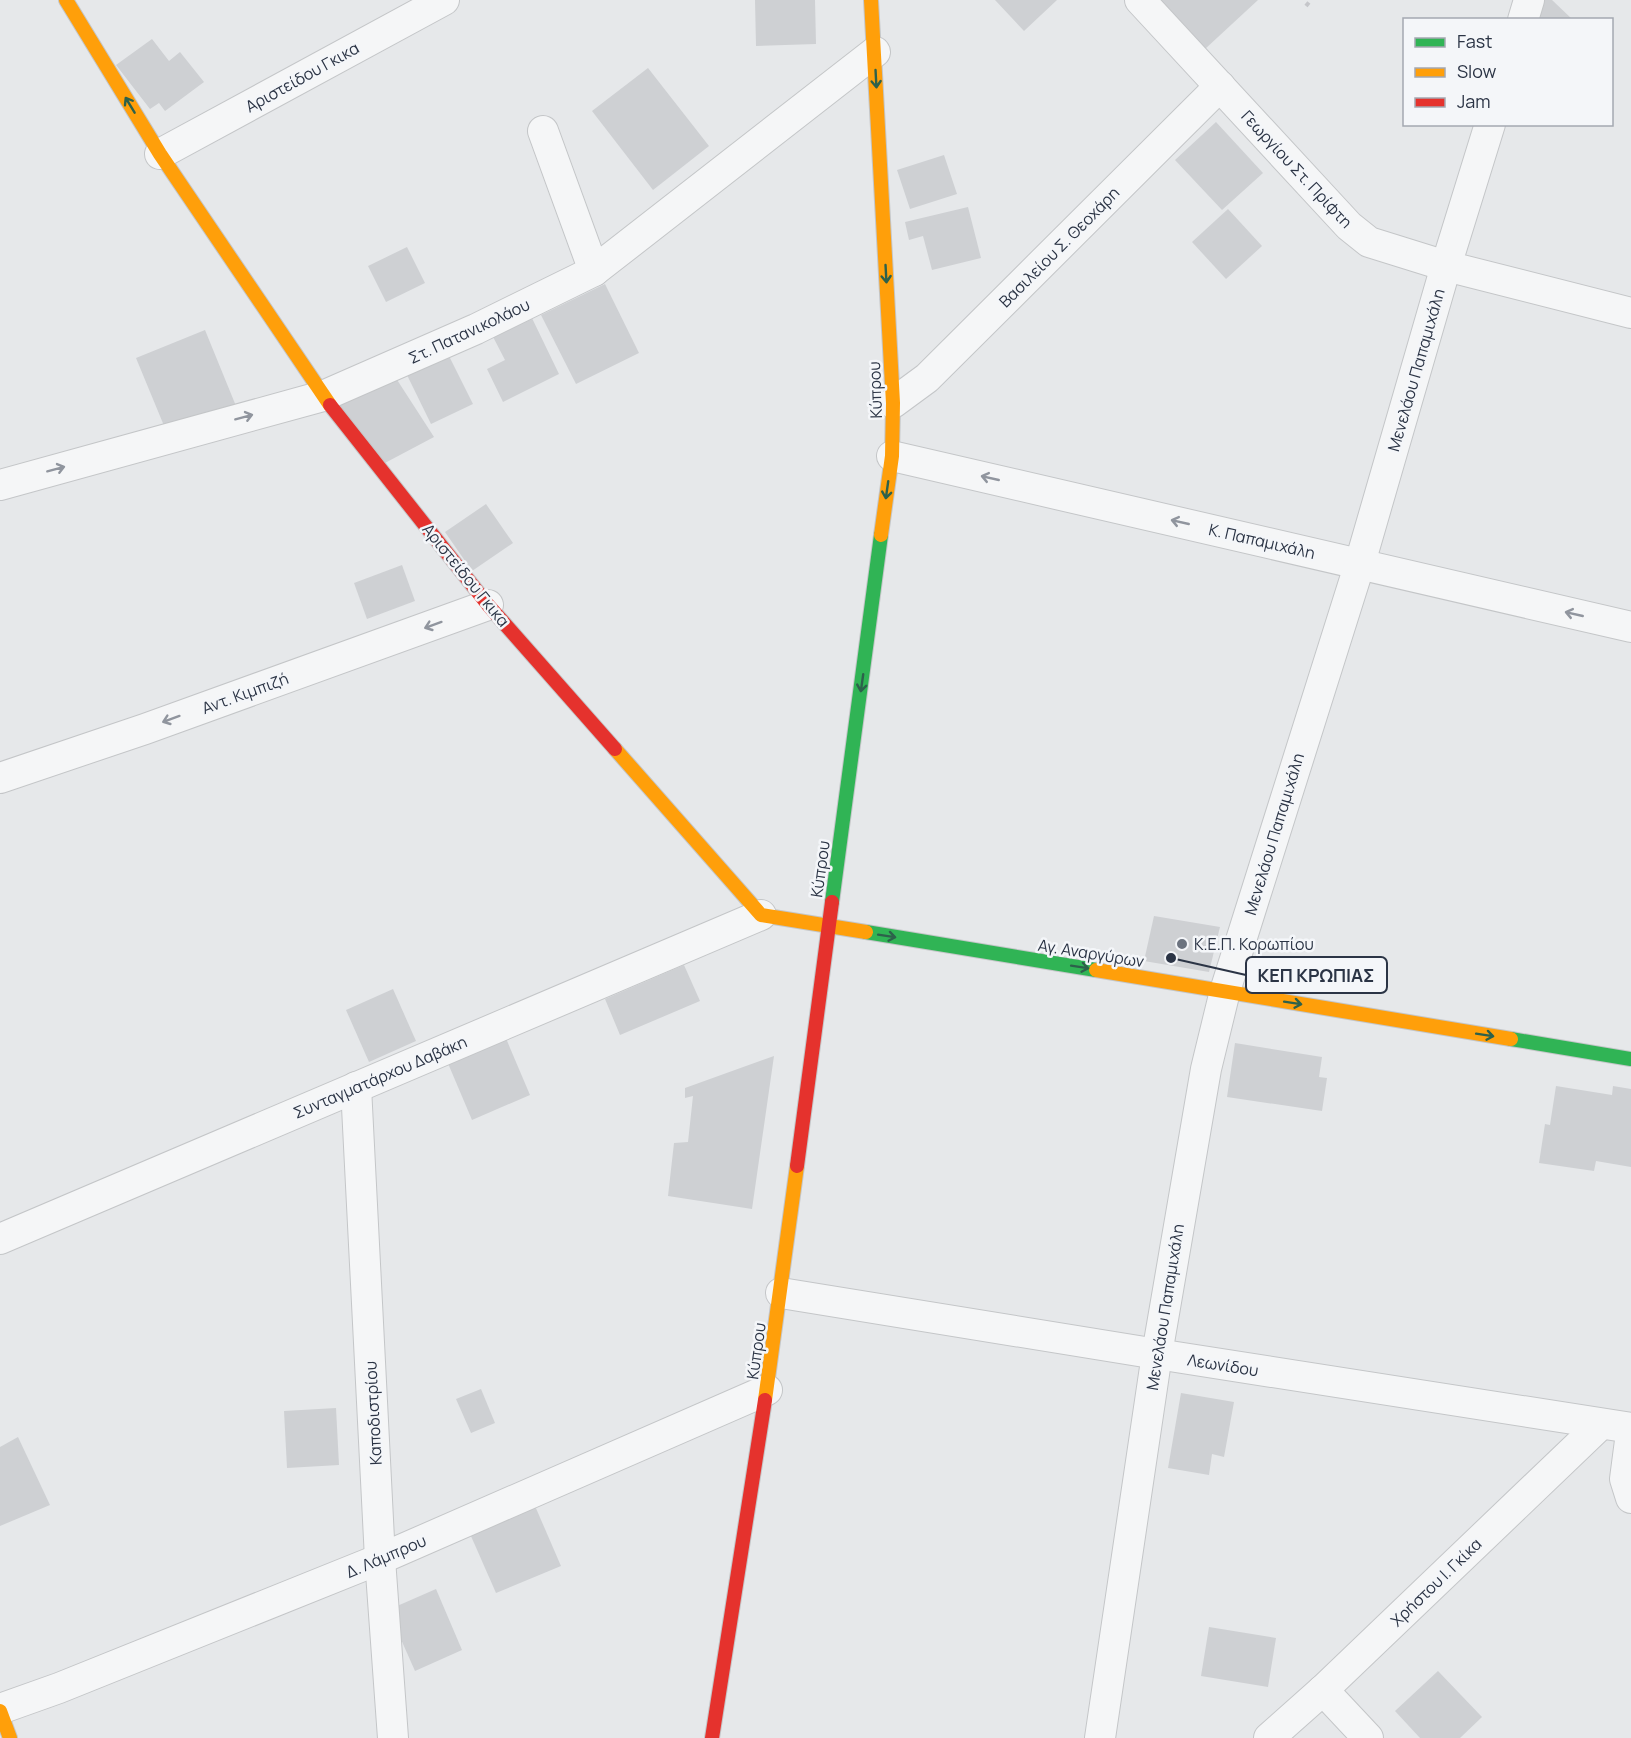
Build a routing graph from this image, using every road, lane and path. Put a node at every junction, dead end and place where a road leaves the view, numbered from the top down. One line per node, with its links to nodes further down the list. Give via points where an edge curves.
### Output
1 (66, 0): 13 (street, Αριστείδου Γκικα, one-way to 1)
2 (444, 0): 13 (street, Αριστείδου Γκικα)
3 (871, 0): 9 (street, Κύπρου)
4 (1140, 0): 10 (street, Γεωργίου Στ. Πρίφτη)
5 (1311, 0): 7 (path)
6 (1529, 0): 8 (street)
7 (1306, 6)
8 (1524, 18)
9 (875, 52): 15 (street, Στ. Πατανικολάου); 18 (street, Κύπρου, one-way to 18)
10 (1220, 86): 14 (street, Γεωργίου Στ. Πρίφτη, via 1349,226 1369,242); 18 (street, Βασιλείου Σ. Θεοχάρη, via 927,378)
11 (1489, 126): 14 (street, Μενελάου Παπαμιχάλη)
12 (543, 131): 15 (street)
13 (160, 154): 17 (street, Αριστείδου Γκικα)
14 (1446, 266): 16 (street, Γεωργίου Στ. Πρίφτη); 21 (street, Μενελάου Παπαμιχάλη)
15 (594, 272): 17 (street, Στ. Πατανικολάου)
16 (1631, 313)
17 (323, 396): 20 (street, Στ. Πατανικολάου, one-way to 17); 22 (street, Αριστείδου Γκικα)
18 (893, 403): 19 (street, Κύπρου)
19 (892, 456): 21 (street, Κ. Παπαμιχάλη, one-way to 19); 26 (street, Κύπρου, one-way to 26)
20 (0, 485)
21 (1360, 563): 23 (street, Κ. Παπαμιχάλη, one-way to 21); 27 (street, Μενελάου Παπαμιχάλη)
22 (488, 605): 24 (street, Αντ. Κιμπιζή, one-way to 24); 25 (street, Αριστείδου Γκικα)
23 (1631, 627)
24 (0, 778)
25 (761, 915): 26 (street); 29 (street, Συνταγματάρχου Δαβάκη)
26 (830, 926): 27 (street, Αγ. Αναργύρων, one-way to 27); 31 (street, Κύπρου)
27 (1225, 991): 28 (street, Αγ. Αναργύρων, one-way to 28); 32 (street, Μενελάου Παπαμιχάλη, via 1206,1069)
28 (1631, 1059)
29 (356, 1087): 30 (street, Συνταγματάρχου Δαβάκη); 38 (street, Καποδιστρίου)
30 (0, 1239)
31 (781, 1293): 32 (street, Λεωνίδου); 33 (street, Κύπρου)
32 (1157, 1354): 34 (street, Λεωνίδου); 44 (street, Μενελάου Παπαμιχάλη)
33 (767, 1390): 38 (street, Δ. Λάμπρου); 43 (street, Κύπρου)
34 (1601, 1424): 35 (street, Λεωνίδου); 39 (street, Χρήστου Ι. Γκίκα)
35 (1631, 1428)
36 (1631, 1433): 37 (street, via 1625,1479)
37 (1631, 1497)
38 (380, 1559): 40 (street, Δ. Λάμπρου); 42 (street, Καποδιστρίου)
39 (1323, 1690): 45 (street, Χρήστου Ι. Γκίκα); 46 (street)
40 (0, 1710): 41 (street)
41 (10, 1738)
42 (393, 1738)
43 (712, 1738)
44 (1100, 1738)
45 (1269, 1738)
46 (1368, 1738)

